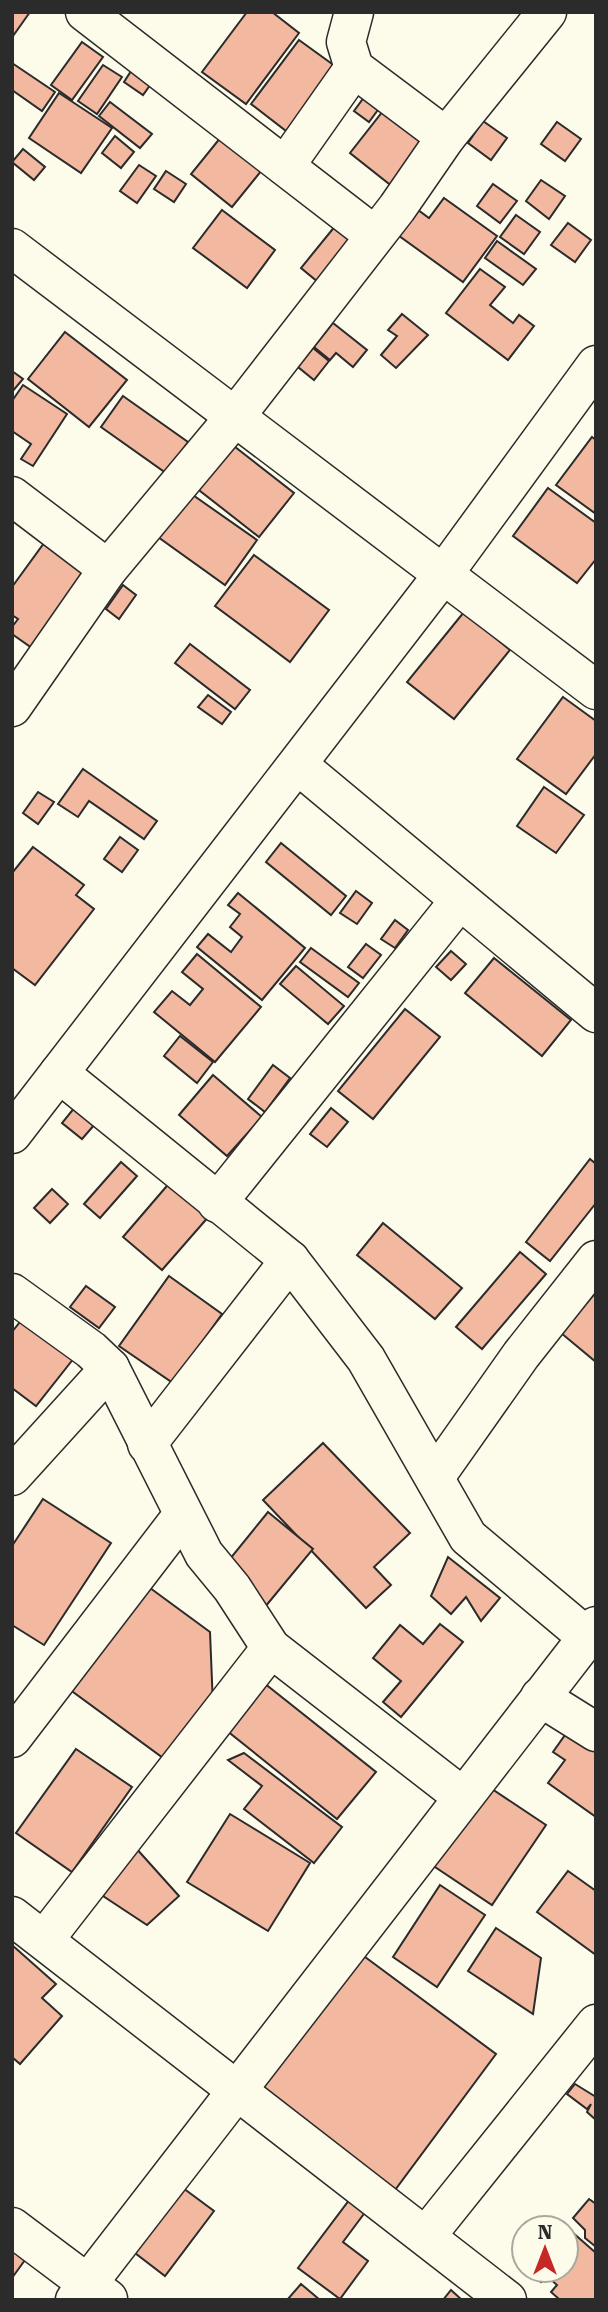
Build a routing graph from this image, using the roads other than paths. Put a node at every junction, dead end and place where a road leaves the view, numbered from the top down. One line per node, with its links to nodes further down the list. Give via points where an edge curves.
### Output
1 (85, 12): 6 (street)
2 (354, 12): 4 (street, via 346,43)
3 (547, 12): 5 (street)
4 (354, 68): 5 (street); 6 (street)
5 (446, 137): 7 (street)
6 (285, 166): 7 (street)
7 (374, 235): 10 (street)
8 (12, 248): 10 (street)
9 (596, 365): 13 (street)
10 (234, 418): 12 (street); 13 (street)
11 (12, 496): 12 (street)
12 (108, 569): 15 (street)
13 (442, 576): 14 (street); 16 (street)
14 (596, 690)
15 (12, 707)
16 (298, 765): 17 (street); 19 (street)
17 (460, 900): 18 (street); 21 (street)
18 (596, 1013)
19 (59, 1073): 20 (street); 21 (street)
20 (12, 1135)
21 (217, 1203): 22 (street)
22 (290, 1260): 26 (street); 28 (street, via 366,1359)
23 (596, 1260): 28 (street, via 521,1355)
24 (12, 1293): 25 (street)
25 (110, 1368): 26 (street); 27 (street)
26 (147, 1444): 29 (street)
27 (12, 1476)
28 (435, 1477): 30 (street, via 468,1536)
29 (182, 1516): 31 (street); 34 (street)
30 (591, 1631): 32 (street)
31 (271, 1647): 35 (street); 37 (street)
32 (540, 1697): 33 (street); 35 (street)
33 (596, 1732)
34 (12, 1738)
35 (463, 1797): 39 (street)
36 (12, 1916): 37 (street)
37 (44, 1940): 39 (street)
38 (596, 2024): 41 (street)
39 (237, 2088): 41 (street); 42 (street)
40 (12, 2227): 42 (street)
41 (426, 2236): 43 (street)
42 (90, 2294)
43 (507, 2300)

